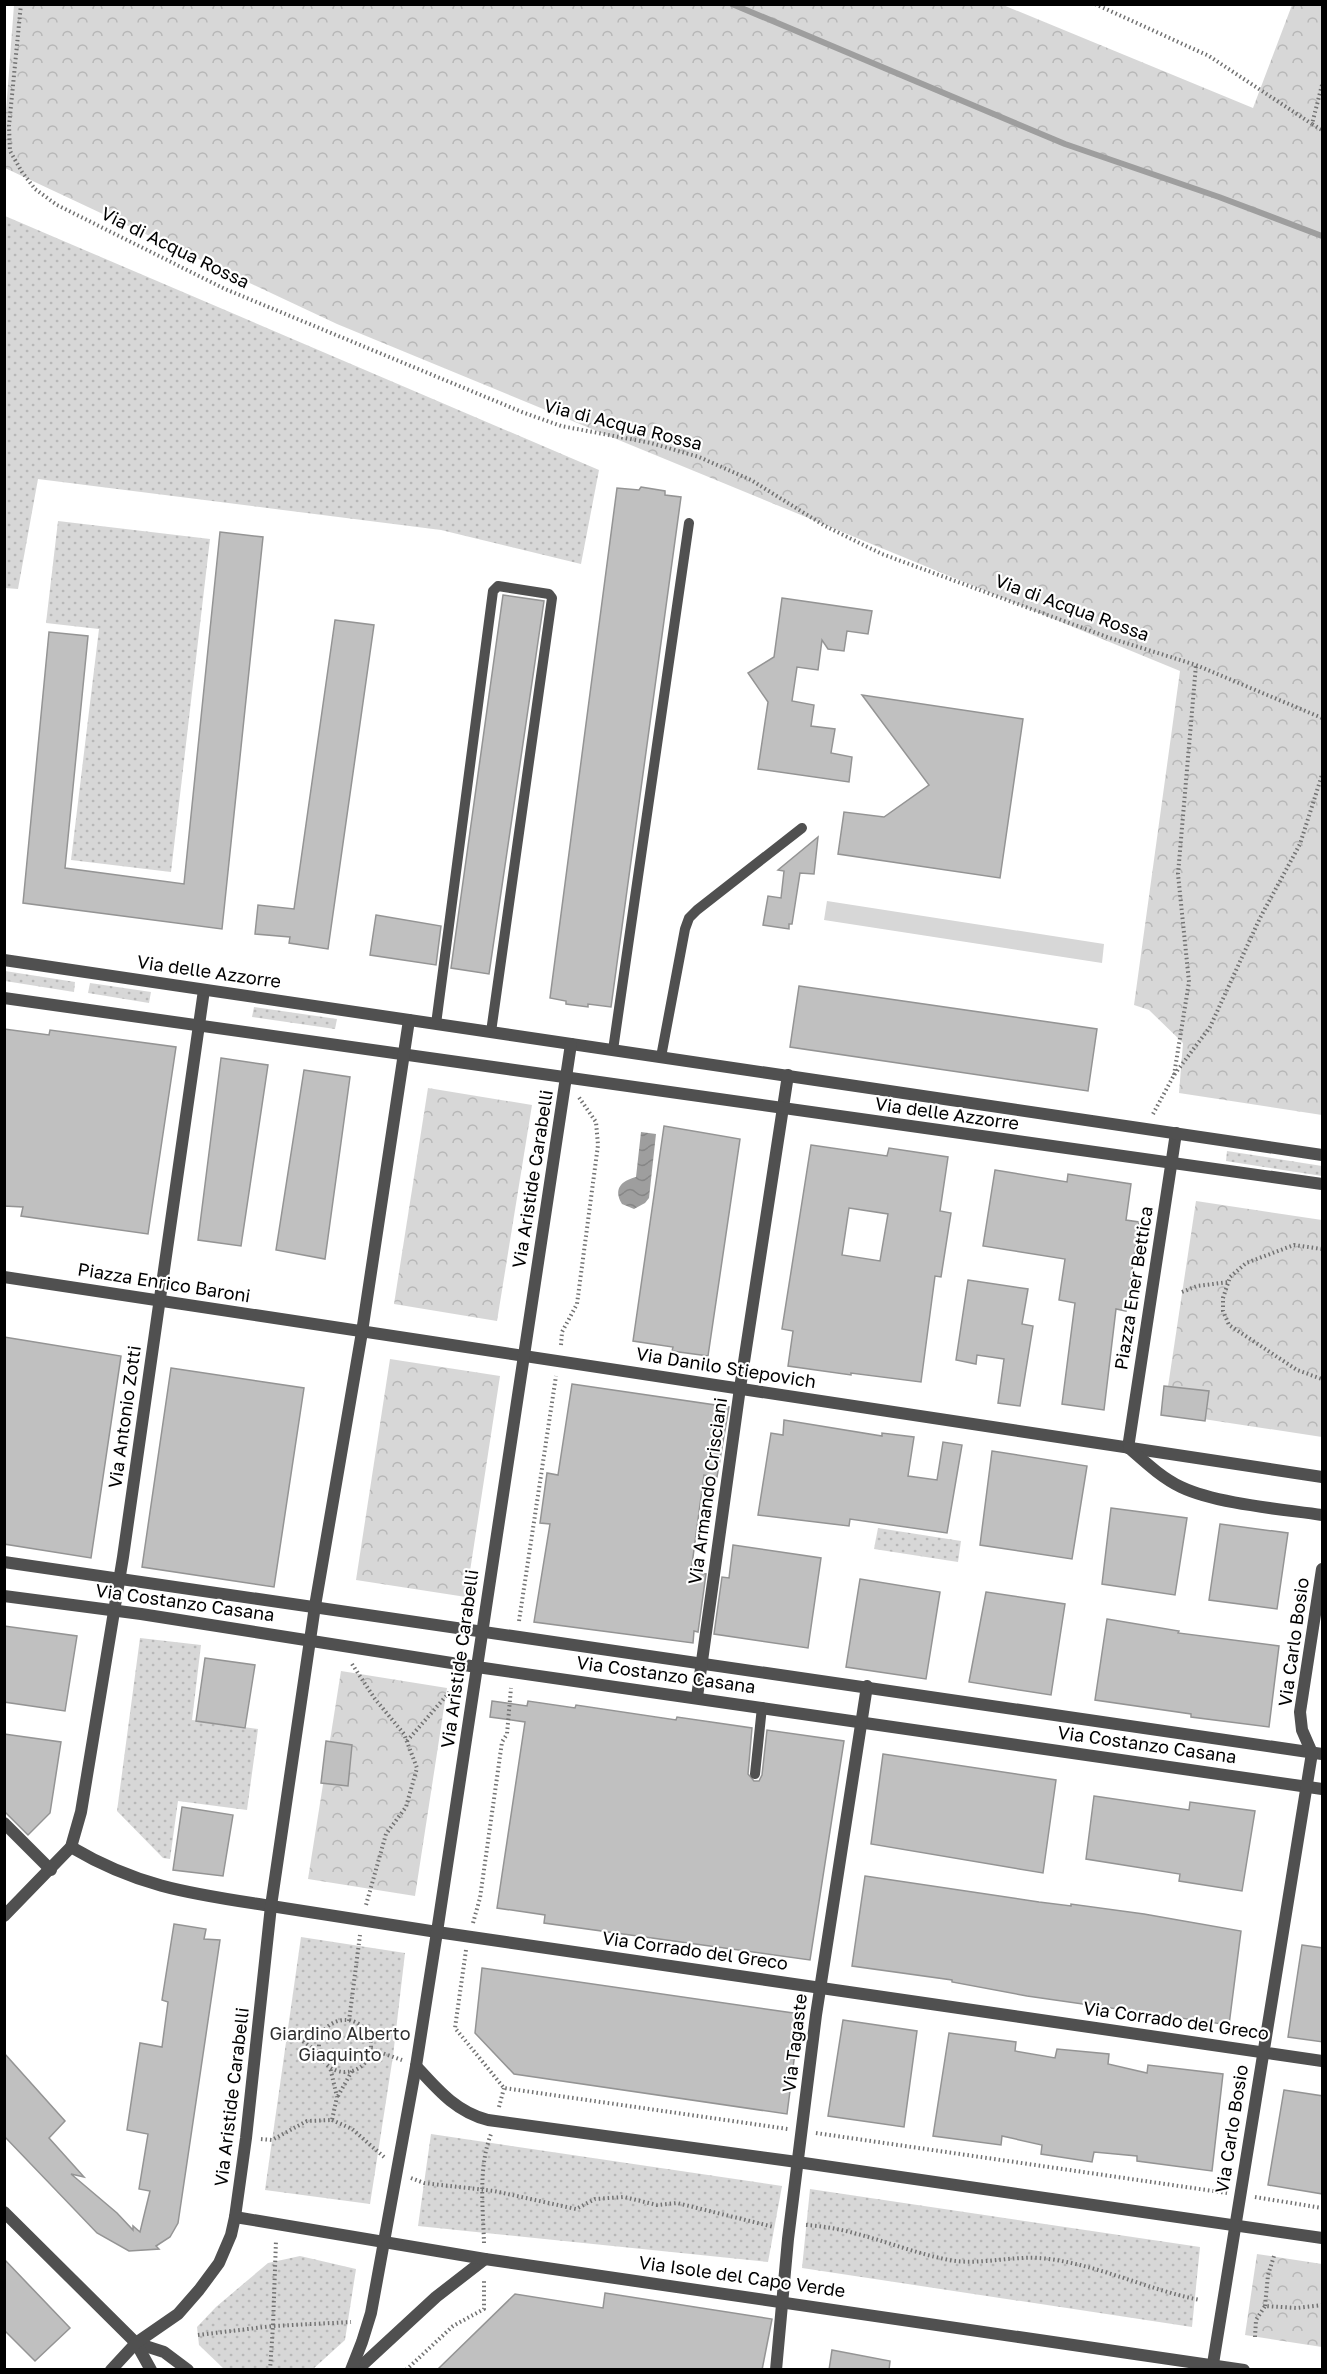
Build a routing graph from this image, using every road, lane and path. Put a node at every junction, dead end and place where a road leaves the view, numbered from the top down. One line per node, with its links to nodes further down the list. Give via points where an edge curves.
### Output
1 (21, 4): 7 (path, Via di Acqua Rossa, via 10,151 35,189 57,205 225,289 522,412 561,426 651,443 699,457 751,480 867,547 1110,638)
2 (1095, 4): 4 (path, via 1209,56)
3 (1323, 85): 4 (path)
4 (1312, 124): 5 (path)
5 (1323, 130)
6 (689, 524): 19 (lane)
7 (1196, 665): 8 (path, Via di Acqua Rossa); 23 (path, via 1178,873 1189,982)
8 (1323, 718)
9 (1323, 775): 23 (path, via 1300,844 1260,918 1210,1027)
10 (802, 828): 21 (lane, via 689,918)
11 (4, 960): 12 (street, Via delle Azzorre)
12 (204, 990): 14 (street, Via delle Azzorre); 16 (street, Via Antonio Zotti)
13 (4, 998): 16 (street, Via delle Azzorre)
14 (409, 1020): 15 (street, Via delle Azzorre); 20 (street)
15 (436, 1024): 17 (street, Via delle Azzorre); 17 (lane, via 493,591 498,586 549,594 552,598)
16 (200, 1026): 20 (street, Via delle Azzorre); 35 (street, Via Antonio Zotti)
17 (491, 1032): 18 (street, Via delle Azzorre)
18 (571, 1044): 19 (street, Via delle Azzorre); 24 (street)
19 (613, 1050): 21 (street, Via delle Azzorre)
20 (404, 1056): 24 (street, Via delle Azzorre); 37 (street, Via Aristide Carabelli)
21 (661, 1057): 22 (street, Via delle Azzorre)
22 (788, 1075): 25 (street, Via Armando Crisciani); 26 (street, Via delle Azzorre)
23 (1174, 1075): 26 (path)
24 (567, 1079): 25 (street, Via delle Azzorre); 38 (street, Via Aristide Carabelli); 39 (path, via 596,1122 597,1144 577,1304 562,1332)
25 (783, 1109): 29 (street, Via delle Azzorre); 41 (street, Via Armando Crisciani)
26 (1146, 1128): 27 (street, Via delle Azzorre)
27 (1176, 1133): 28 (street, Via delle Azzorre); 29 (street, Piazza Ener Bettica)
28 (1323, 1155)
29 (1171, 1163): 30 (street, Via delle Azzorre); 42 (street, Piazza Ener Bettica)
30 (1323, 1184)
31 (1323, 1249): 33 (path, via 1294,1245 1268,1253 1246,1263)
32 (4, 1276): 35 (street, Piazza Enrico Baroni)
33 (1229, 1281): 34 (path); 40 (path, via 1222,1311 1228,1325 1298,1370)
34 (1182, 1292)
35 (160, 1300): 36 (street, Piazza Enrico Baroni); 47 (street, Via Antonio Zotti)
36 (318, 1325): 37 (street, Via Danilo Stiepovich)
37 (362, 1332): 38 (street, Via Danilo Stiepovich); 49 (street, Via Aristide Carabelli)
38 (525, 1356): 39 (street, Via Danilo Stiepovich); 51 (street, Via Aristide Carabelli)
39 (559, 1360): 41 (street, Via Danilo Stiepovich); 52 (path)
40 (1323, 1379)
41 (740, 1389): 42 (street, Via Danilo Stiepovich); 55 (street, Via Armando Crisciani)
42 (1128, 1448): 43 (street); 44 (street, via 1163,1476 1195,1493)
43 (1323, 1477)
44 (1323, 1515)
45 (4, 1562): 47 (street, Via Costanzo Casana)
46 (1323, 1569): 65 (street, Via Carlo Bosio, via 1300,1712 1302,1730)
47 (119, 1579): 49 (street, Via Costanzo Casana); 50 (street, Via Antonio Zotti)
48 (4, 1596): 50 (street, Via Costanzo Casana)
49 (315, 1606): 51 (street, Via Costanzo Casana); 53 (street, Via Aristide Carabelli)
50 (114, 1611): 53 (street, Via Costanzo Casana); 70 (street, Via Antonio Zotti, via 83,1802)
51 (482, 1632): 52 (street, Via Costanzo Casana); 57 (street, Via Aristide Carabelli)
52 (516, 1637): 55 (street, Via Costanzo Casana)
53 (310, 1640): 54 (street, Via Costanzo Casana); 72 (street, Via Aristide Carabelli)
54 (340, 1645): 56 (street, Via Costanzo Casana); 63 (path)
55 (702, 1663): 59 (street, Via Costanzo Casana); 60 (street, Via Armando Crisciani)
56 (463, 1665): 57 (street, Via Costanzo Casana); 63 (path, via 454,1687)
57 (477, 1667): 58 (street, Via Costanzo Casana); 75 (street, Via Aristide Carabelli)
58 (512, 1672): 60 (street, Via Costanzo Casana); 76 (path, via 507,1734 502,1742 480,1898)
59 (867, 1686): 62 (street, Via Tagaste); 65 (street, Via Costanzo Casana)
60 (697, 1697): 61 (street, Via Costanzo Casana)
61 (762, 1707): 62 (street, Via Costanzo Casana); 66 (lane)
62 (861, 1722): 67 (street, Via Costanzo Casana); 78 (street, Via Tagaste)
63 (407, 1741): 74 (path, via 417,1768 406,1807 386,1834)
64 (1323, 1744): 65 (street)
65 (1317, 1754): 67 (street, Via Carlo Bosio)
66 (755, 1774)
67 (1307, 1786): 68 (street, Via Costanzo Casana); 84 (street, Via Carlo Bosio)
68 (1323, 1789)
69 (4, 1823): 71 (street)
70 (71, 1847): 71 (street); 72 (street, Via Corrado del Greco, via 118,1872 160,1887)
71 (51, 1870): 73 (street)
72 (271, 1906): 74 (street, Via Corrado del Greco); 103 (street, Via Aristide Carabelli)
73 (4, 1916)
74 (362, 1920): 75 (street, Via Corrado del Greco)
75 (437, 1932): 76 (street, Via Corrado del Greco); 89 (street, Via Aristide Carabelli)
76 (469, 1936): 78 (street, Via Corrado del Greco); 93 (path, via 455,2028 504,2088)
77 (358, 1946): 79 (path)
78 (820, 1988): 84 (street, Via Corrado del Greco); 93 (street, Via Tagaste)
79 (349, 2021): 80 (path, via 338,2022); 83 (path, via 367,2032)
80 (324, 2032): 82 (path); 85 (path, via 320,2039)
81 (286, 2039): 82 (path)
82 (303, 2040): 85 (path)
83 (371, 2049): 86 (path); 90 (path, via 365,2063)
84 (1262, 2052): 87 (street, Via Corrado del Greco); 100 (street, Via Carlo Bosio)
85 (321, 2055): 88 (path)
86 (393, 2056)
87 (1323, 2061)
88 (330, 2066): 90 (path, via 341,2072); 91 (path)
89 (416, 2066): 97 (street, via 454,2105 488,2120); 109 (street, Via Aristide Carabelli)
90 (352, 2070): 91 (path)
91 (337, 2097): 92 (path)
92 (332, 2120): 94 (path, via 307,2121); 95 (path, via 352,2129)
93 (802, 2131): 97 (street, Via Tagaste); 100 (path)
94 (272, 2140)
95 (378, 2150)
96 (485, 2150): 99 (path)
97 (797, 2162): 106 (street); 113 (street, Via Tagaste)
98 (424, 2183): 99 (path)
99 (483, 2191): 107 (path, via 576,2209 595,2199 624,2197 657,2205 677,2203); 111 (path)
100 (1240, 2195): 101 (path); 106 (street, Via Carlo Bosio)
101 (1323, 2208)
102 (4, 2212): 120 (street)
103 (235, 2217): 105 (street, Via Isole del Capo Verde); 120 (street, Via Aristide Carabelli, via 219,2263 199,2290 178,2314)
104 (806, 2225): 112 (path, via 844,2229 949,2260 1030,2258 1064,2262)
105 (278, 2226): 109 (street, Via Isole del Capo Verde); 117 (path)
106 (1235, 2226): 108 (street); 121 (street, Via Carlo Bosio)
107 (774, 2227)
108 (1323, 2238)
109 (384, 2244): 111 (street, Via Isole del Capo Verde); 126 (street, Via Aristide Carabelli, via 367,2326)
110 (1274, 2256): 115 (path)
111 (484, 2259): 113 (street, Via Isole del Capo Verde); 127 (street); 128 (path, via 484,2309 453,2326)
112 (1200, 2300)
113 (783, 2302): 121 (street, Via Isole del Capo Verde, via 1171,2358); 129 (street, Via Tagaste)
114 (1323, 2305): 115 (path)
115 (1265, 2306): 119 (path, via 1256,2320)
116 (347, 2323): 117 (path)
117 (273, 2326): 118 (path); 125 (path)
118 (198, 2335)
119 (1255, 2337)
120 (136, 2343): 122 (street, Via Aristide Carabelli); 123 (street); 124 (street, via 164,2352)
121 (1212, 2368): 130 (street, Via Isole del Capo Verde)
122 (111, 2370)
123 (151, 2370)
124 (188, 2370)
125 (270, 2370)
126 (351, 2370)
127 (357, 2370)
128 (406, 2370)
129 (776, 2370)
130 (1244, 2370)

